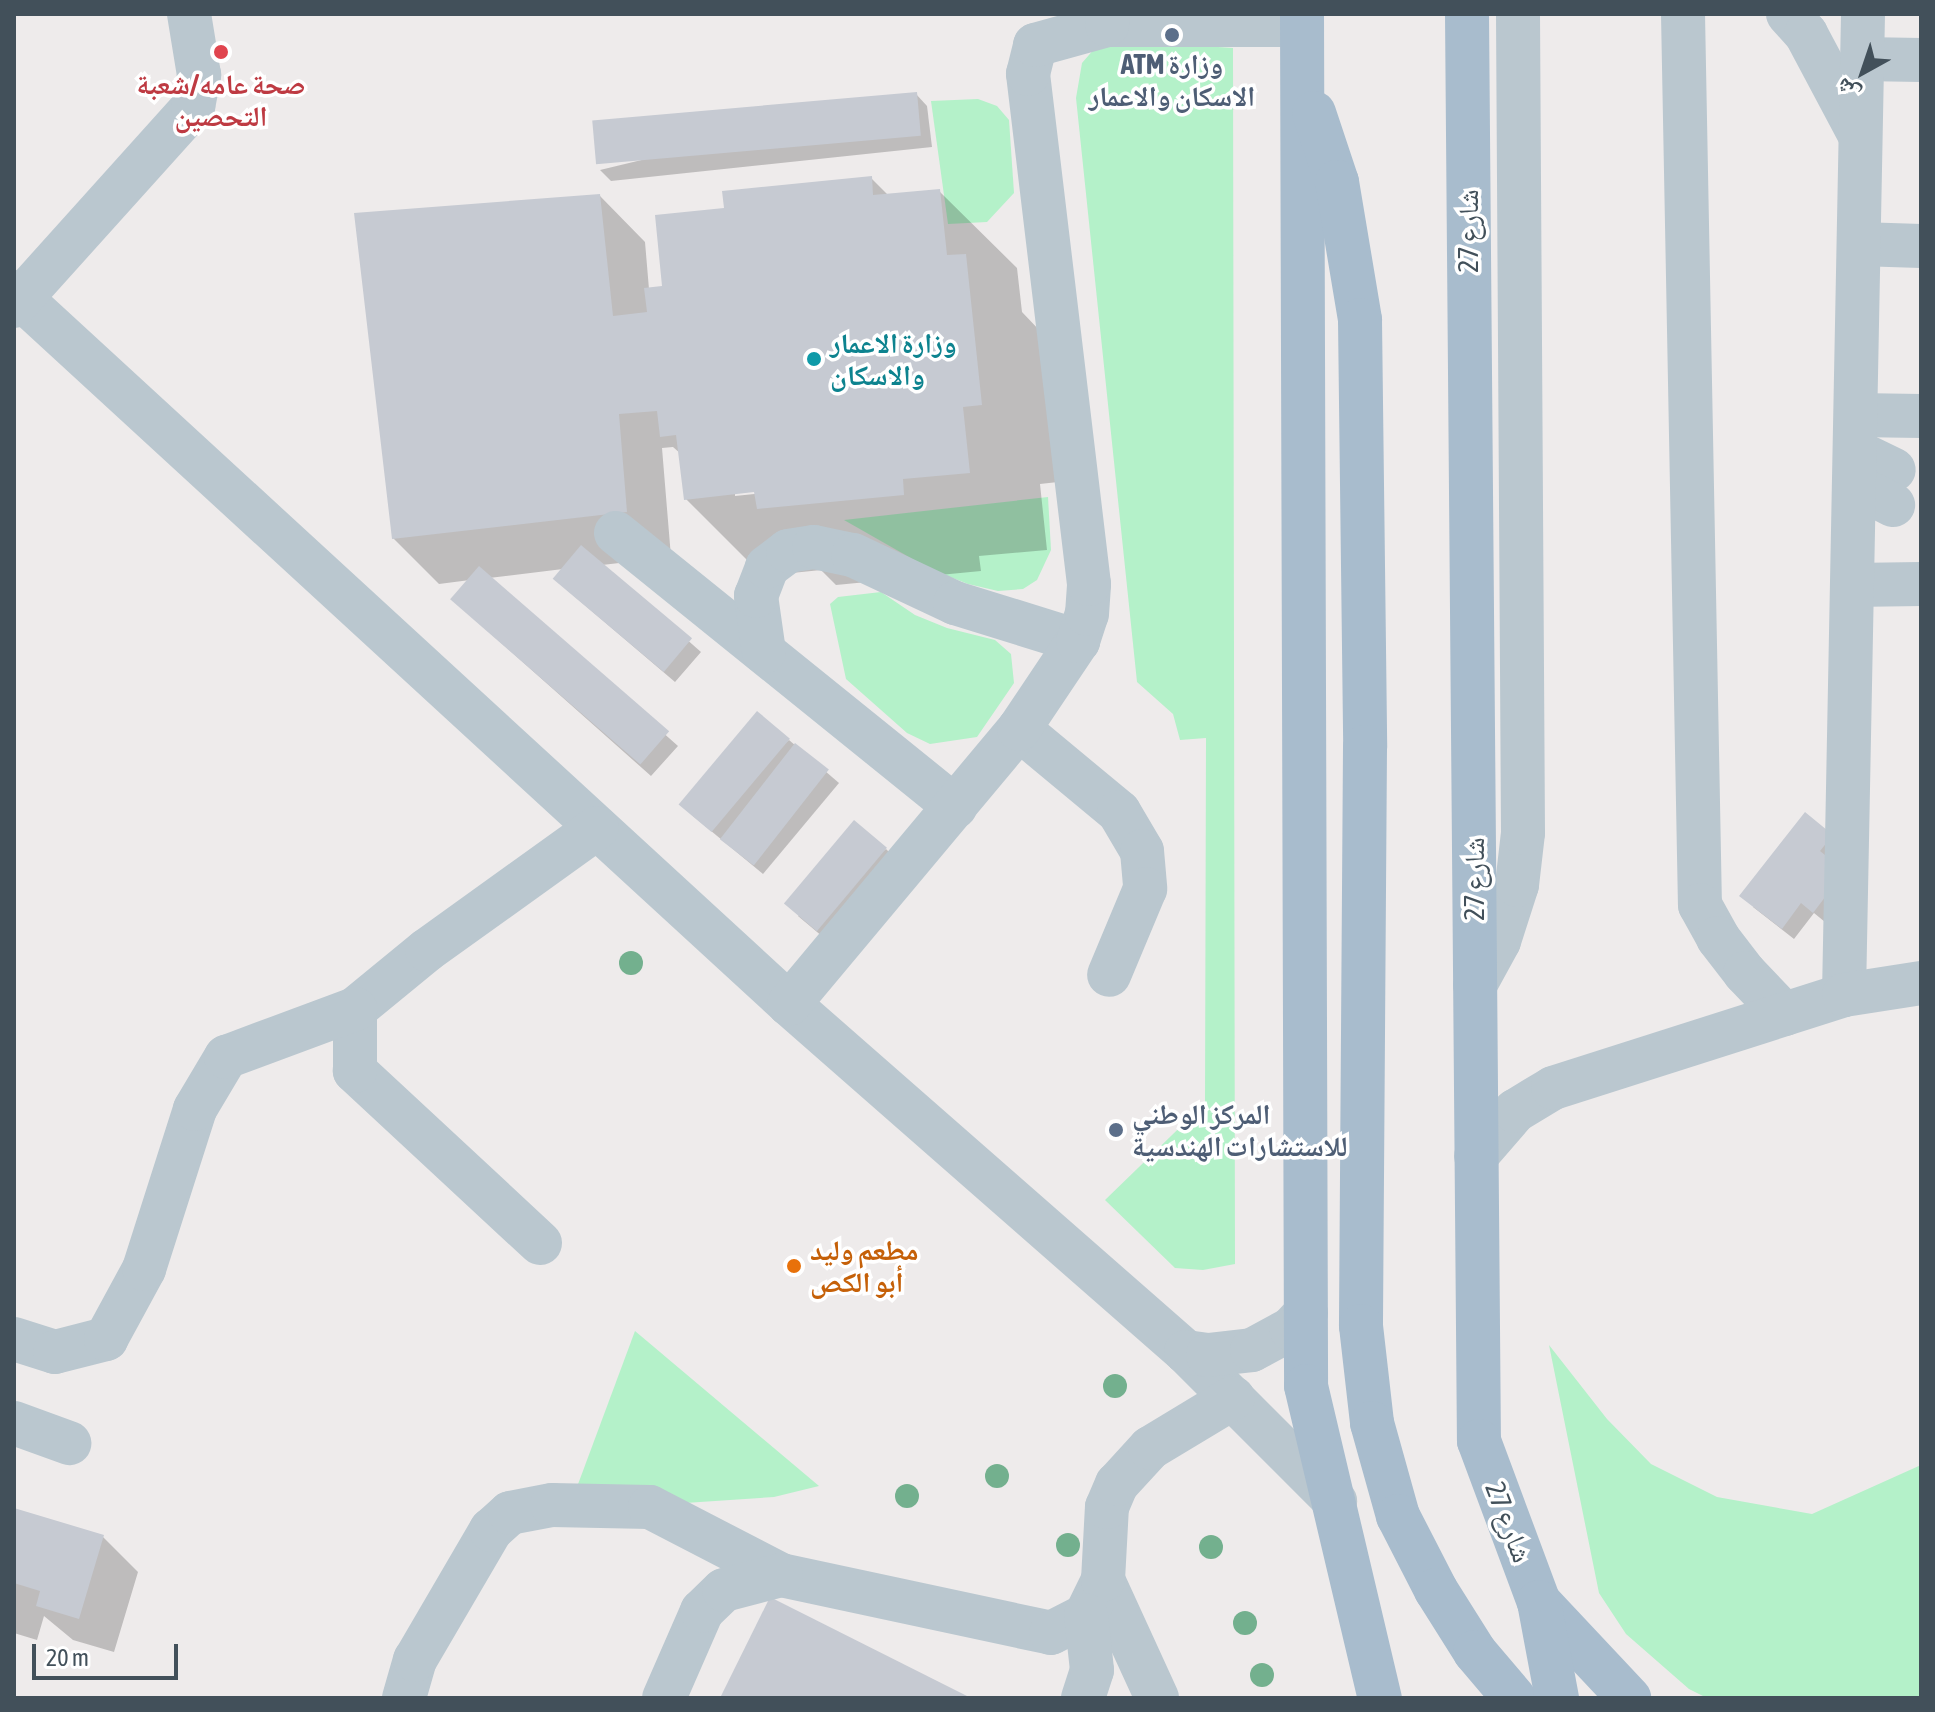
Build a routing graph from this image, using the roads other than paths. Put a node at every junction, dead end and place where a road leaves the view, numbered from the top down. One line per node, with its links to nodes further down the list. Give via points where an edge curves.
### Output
1 (189, 14): 15 (street, via 199,75 193,107)
2 (1467, 14): 27 (main road, شارع 27)
3 (1518, 14): 27 (street, via 1523,833 1517,885 1499,941)
4 (1683, 14): 31 (street, via 1700,905 1718,938)
5 (1788, 14): 12 (street, via 1806,34)
6 (1863, 14): 9 (street)
7 (1302, 19): 8 (street); 11 (main road)
8 (1108, 20): 20 (street, via 1035,45 1028,74 1089,584)
9 (1862, 59): 10 (street); 12 (street)
10 (1921, 60)
11 (1302, 77): 34 (main road); 51 (main road, via 1337,182 1360,320 1365,731 1361,1326 1372,1423 1398,1516 1436,1590 1475,1652)
12 (1861, 138): 13 (street)
13 (1859, 244): 14 (street); 16 (street)
14 (1921, 246)
15 (16, 299): 24 (street)
16 (1877, 466): 19 (street)
17 (616, 533): 21 (street)
18 (1921, 584): 19 (street)
19 (1852, 585): 28 (street)
20 (1078, 641): 21 (street, via 955,603 853,555 814,547 788,551 767,567 756,596); 22 (street)
21 (764, 652): 23 (street)
22 (1019, 729): 23 (street); 25 (street, via 1119,812 1142,851 1145,889)
23 (955, 807): 29 (street)
24 (597, 828): 29 (street); 30 (street, via 427,950)
25 (1109, 975)
26 (1921, 983): 28 (street)
27 (1475, 985): 32 (main road, شارع 27)
28 (1844, 995): 31 (street)
29 (789, 1004): 36 (street)
30 (355, 1009): 33 (street, via 355,1071); 35 (street, via 226,1057 195,1109 144,1269 106,1339 55,1352)
31 (1784, 1014): 32 (street, via 1553,1088 1515,1111)
32 (1476, 1156): 43 (main road, شارع 27, via 1479,1441)
33 (540, 1243)
34 (1306, 1313): 36 (street, via 1273,1341 1252,1350); 40 (main road, via 1306,1386)
35 (14, 1339)
36 (1186, 1352): 37 (street)
37 (1233, 1398): 40 (street); 42 (street, via 1150,1448 1117,1484 1107,1507)
38 (14, 1423): 39 (street)
39 (69, 1443)
40 (1335, 1501): 44 (main road)
41 (781, 1575): 42 (street, via 1051,1633); 45 (street, via 650,1507 552,1505 510,1513 491,1530 415,1660); 46 (street, via 724,1590 702,1611)
42 (1095, 1598): 47 (street, via 1092,1670); 48 (street)
43 (1539, 1602): 52 (main road); 53 (main road, شارع 27)
44 (1368, 1639): 49 (main road); 50 (main road)
45 (404, 1698)
46 (664, 1698)
47 (1083, 1698)
48 (1157, 1698)
49 (1380, 1698)
50 (1394, 1698)
51 (1514, 1698)
52 (1557, 1698)
53 (1629, 1698)

